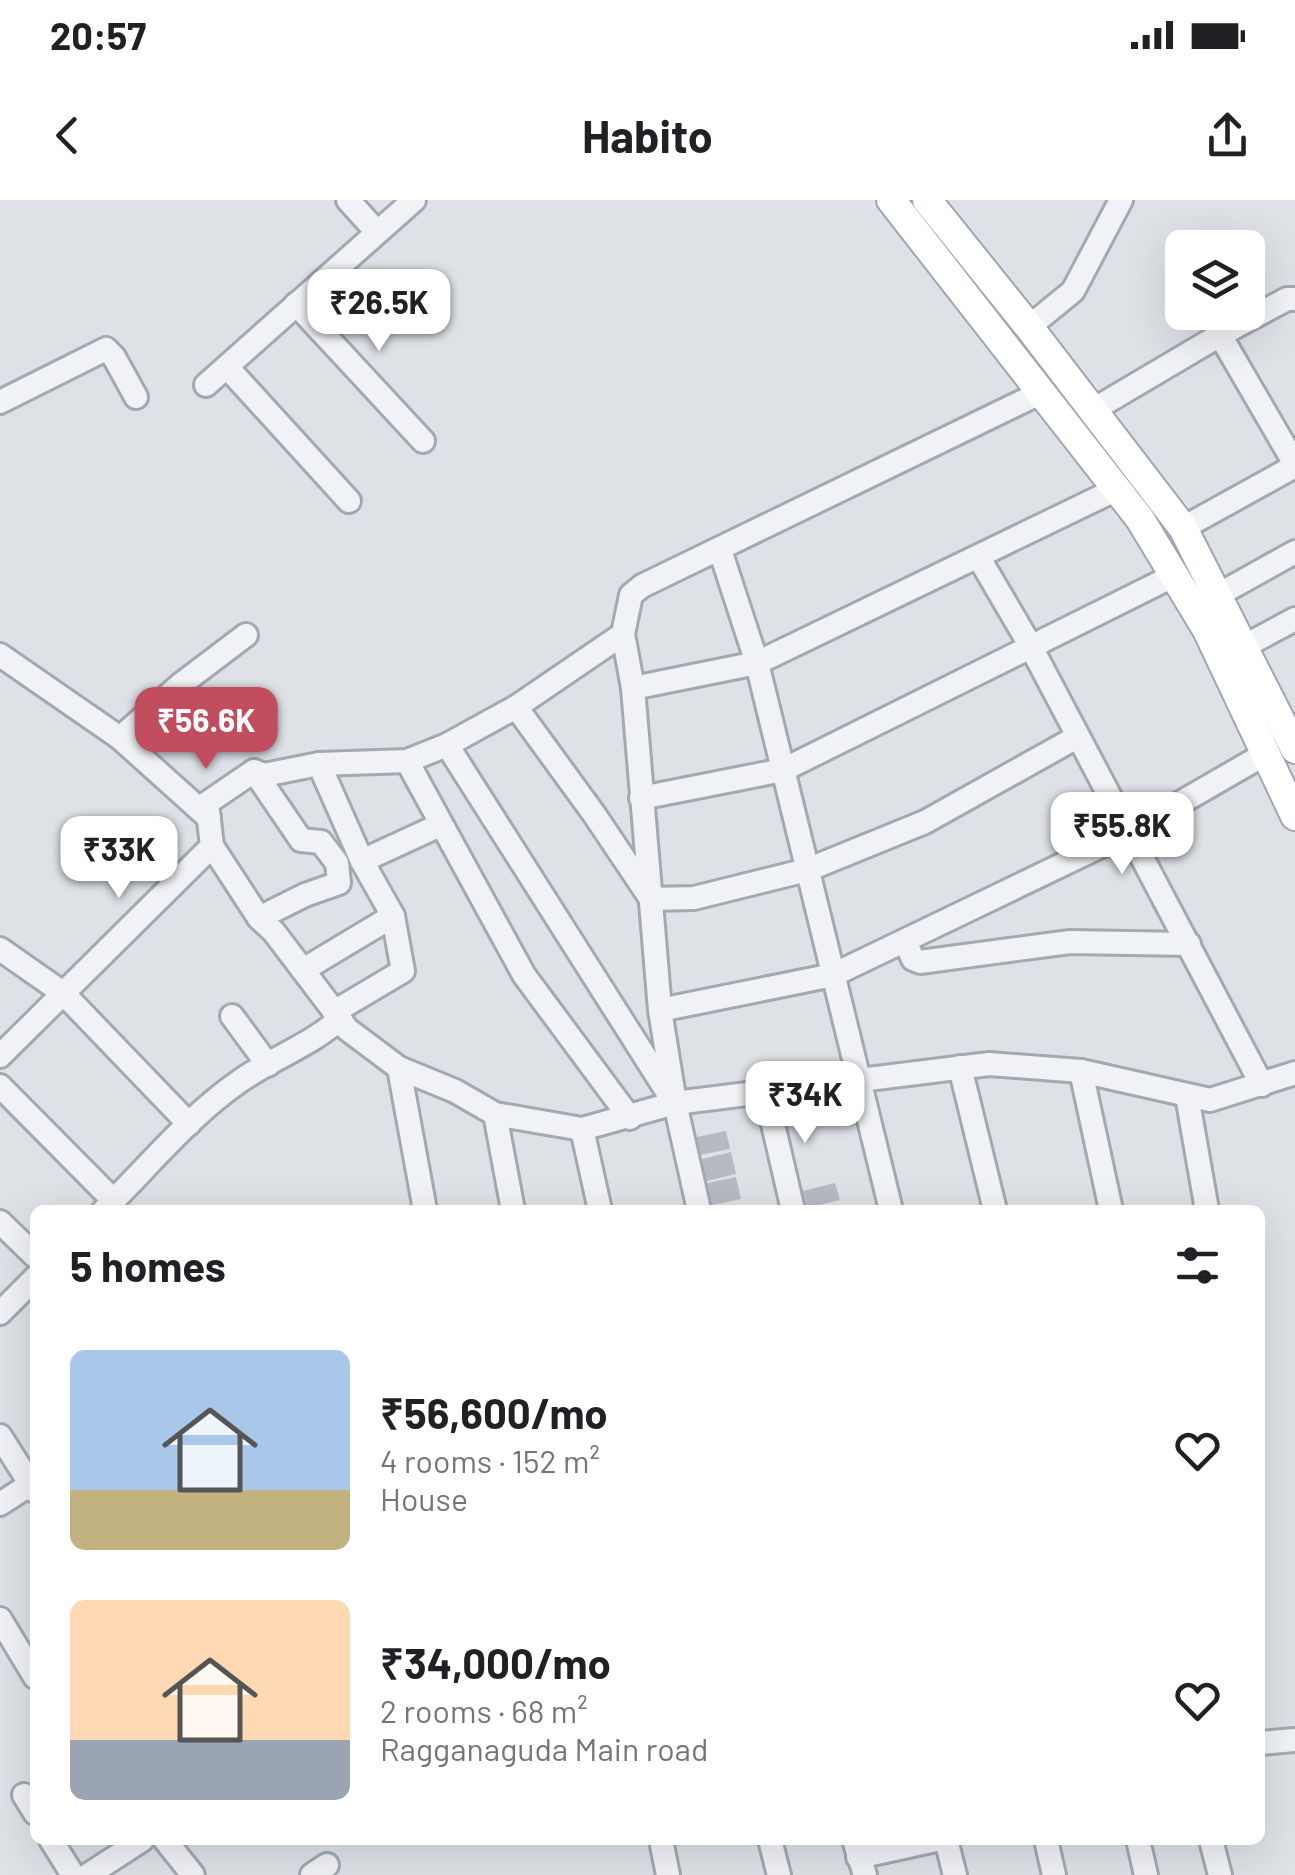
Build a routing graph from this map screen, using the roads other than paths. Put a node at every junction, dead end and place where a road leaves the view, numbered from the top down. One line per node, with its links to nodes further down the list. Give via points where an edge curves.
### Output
1 (348, 200): 6 (street)
2 (414, 200): 6 (street)
3 (891, 200): 13 (main road)
4 (927, 200): 9 (main road)
5 (1121, 200): 9 (street, via 1073,290)
6 (377, 232): 8 (street)
7 (1295, 299): 10 (street)
8 (296, 304): 11 (street); 17 (street)
9 (1029, 327): 16 (main road)
10 (1220, 335): 16 (street); 18 (street)
11 (227, 367): 12 (street); 20 (street)
12 (206, 385)
13 (1042, 392): 19 (main road); 22 (street)
14 (136, 397): 15 (street, via 106,349)
15 (0, 402)
16 (1094, 410): 21 (main road)
17 (422, 441)
18 (1295, 465): 21 (street)
19 (1117, 489): 24 (street); 25 (main road)
20 (349, 501)
21 (1183, 528): 26 (main road)
22 (720, 550): 28 (street, via 631,595); 33 (street)
23 (1295, 552): 26 (street)
24 (979, 558): 30 (street); 33 (street)
25 (1175, 576): 30 (street); 40 (main road)
26 (1216, 596): 31 (main road)
27 (1295, 619): 31 (street)
28 (623, 634): 34 (street); 35 (street)
29 (246, 635): 37 (street)
30 (1030, 644): 36 (street); 43 (street)
31 (1243, 647): 39 (main road)
32 (0, 655): 37 (street)
33 (756, 664): 34 (street); 43 (street)
34 (633, 688): 45 (street)
35 (516, 707): 38 (street); 53 (street)
36 (1077, 737): 49 (street); 52 (street, via 926,822)
37 (120, 738): 47 (street)
38 (447, 745): 41 (street); 76 (street)
39 (1295, 749)
40 (1265, 754): 46 (main road); 49 (street)
41 (407, 761): 42 (street); 48 (street)
42 (319, 764): 44 (street, via 264,775); 51 (street)
43 (783, 770): 45 (street); 52 (street)
44 (254, 771): 47 (street, via 207,803); 55 (street, via 301,840 321,842 336,863 339,884)
45 (641, 798): 53 (street)
46 (1295, 816)
47 (209, 818): 50 (street)
48 (440, 825): 51 (street); 78 (street, via 524,975)
49 (1128, 833): 56 (street); 57 (street)
50 (212, 846): 55 (street); 61 (street)
51 (362, 861): 54 (street)
52 (806, 870): 53 (street, via 694,898); 60 (street)
53 (651, 900): 62 (street)
54 (392, 916): 59 (street); 64 (street, via 403,971)
55 (259, 918): 59 (street)
56 (905, 940): 57 (street, via 920,962 1070,942); 60 (street)
57 (1189, 944): 72 (street)
58 (0, 949): 61 (street)
59 (302, 970): 64 (street)
60 (833, 975): 62 (street); 71 (street)
61 (63, 993): 65 (street); 79 (street)
62 (660, 1010): 76 (street)
63 (232, 1016): 66 (street)
64 (337, 1016): 66 (street, via 305,1046); 68 (street)
65 (0, 1056)
66 (268, 1065): 79 (street)
67 (960, 1067): 69 (street); 71 (street); 88 (street)
68 (399, 1068): 77 (street); 82 (street)
69 (1080, 1071): 75 (street); 89 (street)
70 (1295, 1074): 72 (street)
71 (859, 1082): 74 (street); 87 (street)
72 (1262, 1085): 75 (street, via 1210,1100)
73 (0, 1086): 81 (street)
74 (766, 1094): 76 (street); 86 (street)
75 (1186, 1096): 90 (street)
76 (675, 1104): 78 (street); 85 (street)
77 (496, 1114): 80 (street); 83 (street)
78 (630, 1118): 80 (street)
79 (190, 1124): 81 (street)
80 (582, 1129): 84 (street)
81 (109, 1205)
82 (424, 1205)
83 (513, 1205)
84 (599, 1205)
85 (698, 1205)
86 (792, 1205)
87 (890, 1205)
88 (994, 1205)
89 (1110, 1205)
90 (1206, 1205)
91 (0, 1222): 92 (street)
92 (30, 1251)
93 (30, 1283): 94 (street)
94 (0, 1313)
95 (0, 1436): 96 (street)
96 (30, 1483)
97 (30, 1489): 98 (street)
98 (0, 1504)
99 (0, 1620): 100 (street)
100 (30, 1668)
101 (1295, 1740): 102 (street)
102 (1265, 1743)
103 (54, 1845): 115 (street)
104 (134, 1845): 116 (street)
105 (168, 1845): 114 (street)
106 (662, 1845): 117 (street)
107 (771, 1845): 118 (street)
108 (920, 1845): 113 (street)
109 (947, 1845): 119 (street)
110 (1047, 1845): 120 (street)
111 (1139, 1845): 121 (street)
112 (1212, 1845): 122 (street)
113 (860, 1864)
114 (186, 1872)
115 (73, 1875)
116 (88, 1875)
117 (668, 1875)
118 (779, 1875)
119 (956, 1875)
120 (1054, 1875)
121 (1146, 1875)
122 (1220, 1875)

